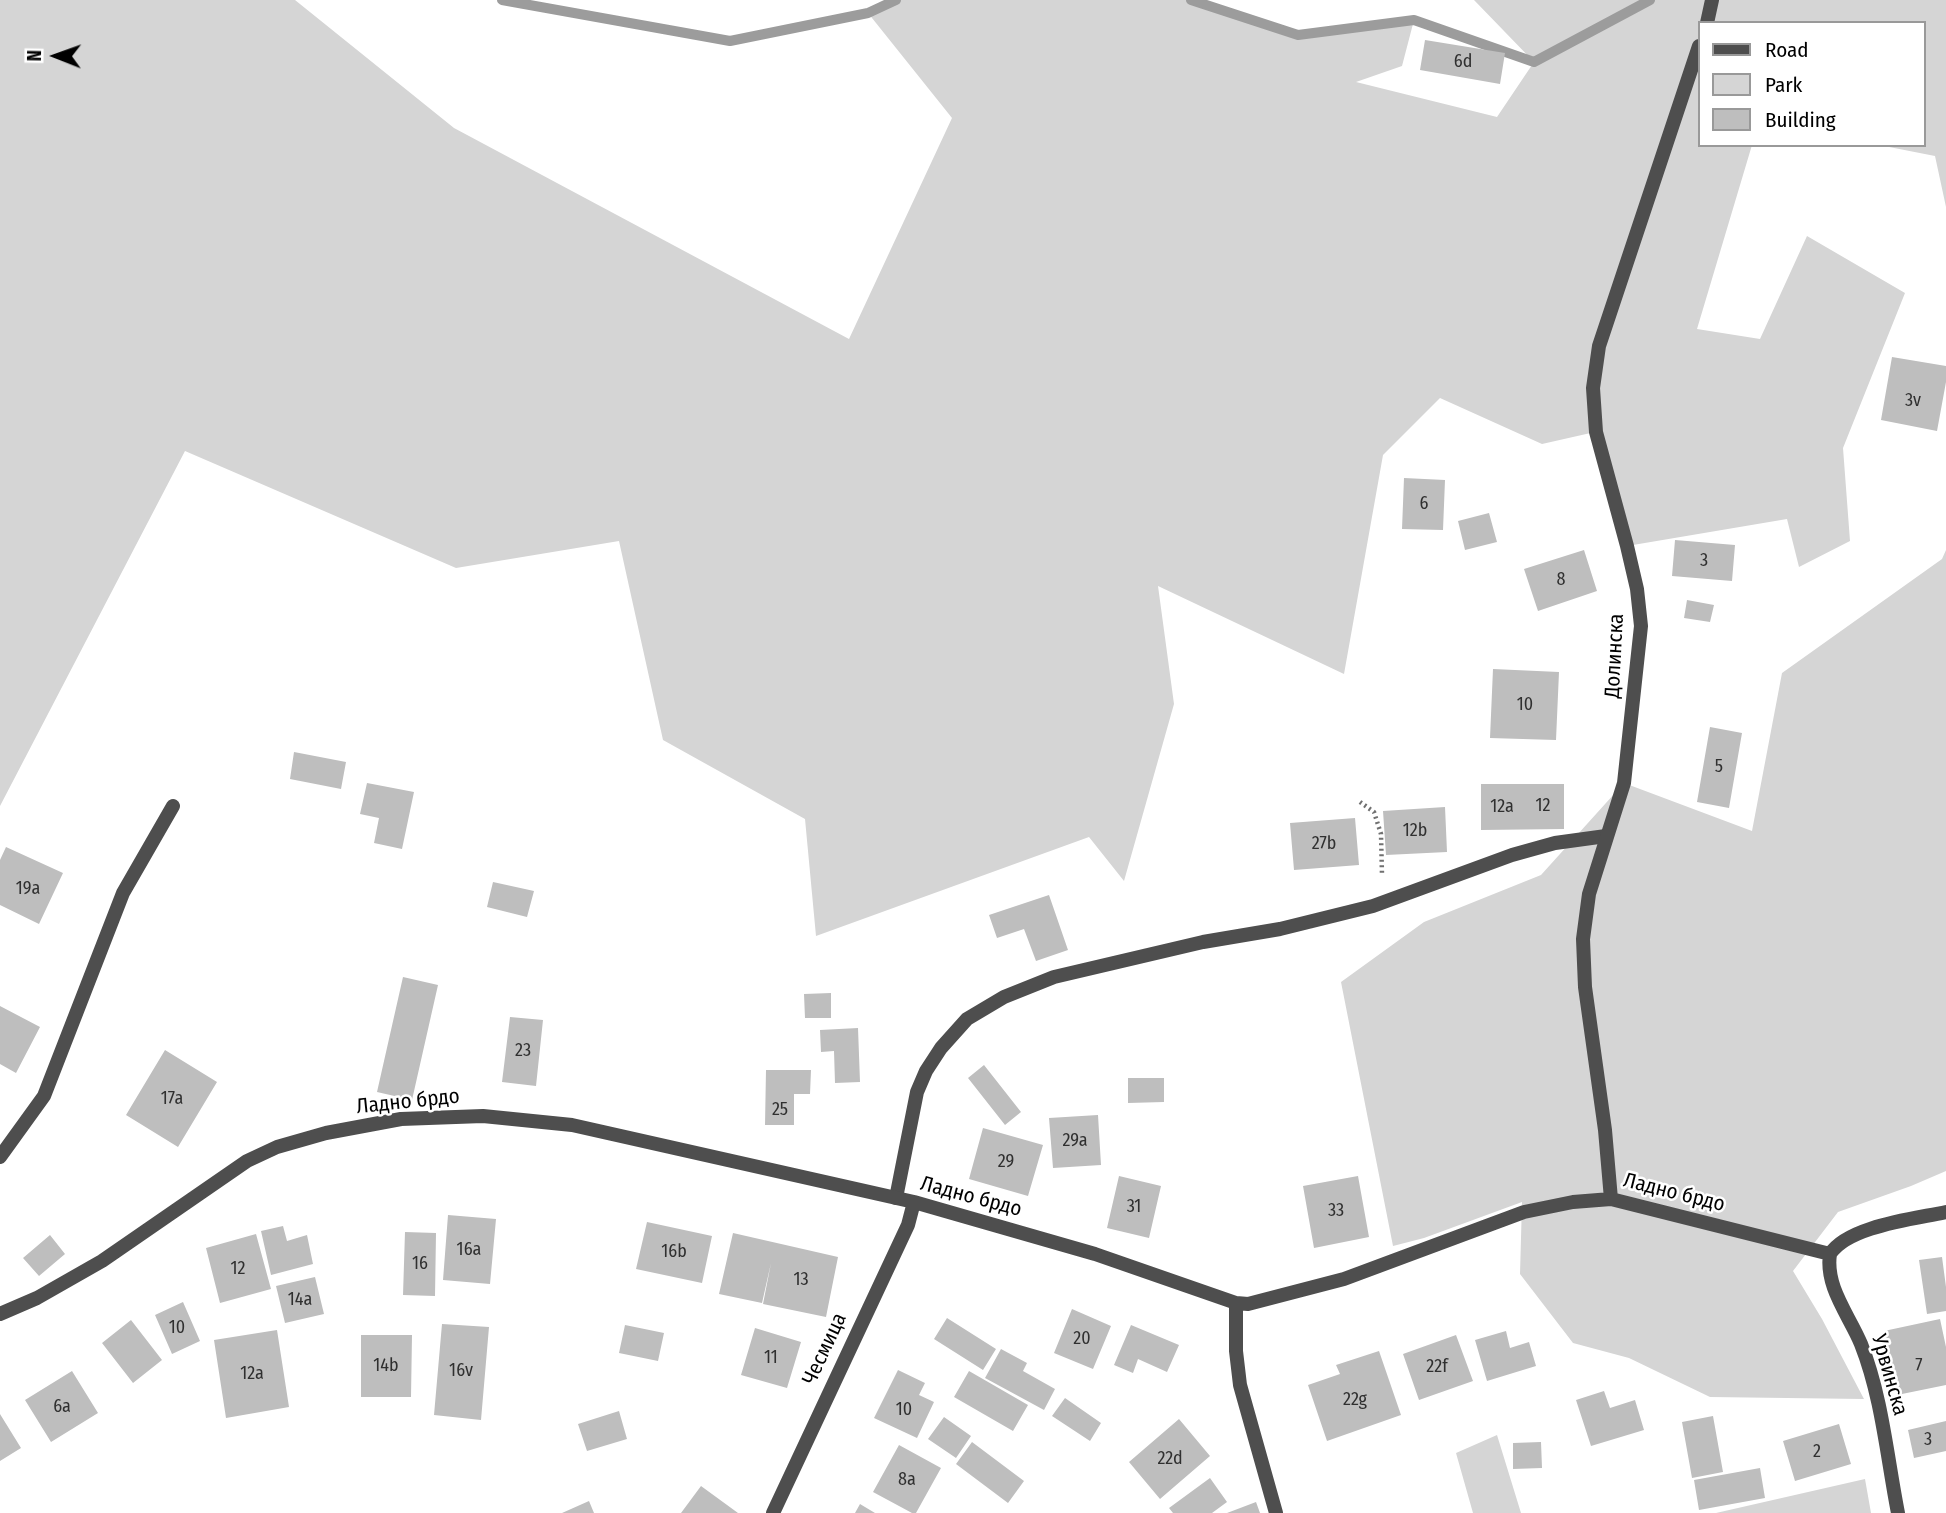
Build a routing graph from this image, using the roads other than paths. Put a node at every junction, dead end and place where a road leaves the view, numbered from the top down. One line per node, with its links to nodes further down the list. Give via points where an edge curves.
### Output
1 (1713, 0): 2 (street)
2 (1708, 21)
3 (1698, 49): 5 (street, Долинска, via 1599,346 1593,388 1595,432 1627,546 1642,626 1624,783)
4 (173, 806): 6 (street, via 123,892 44,1096)
5 (1606, 836): 7 (street, via 1511,855 1373,905 1054,977 1004,997 967,1018 941,1048 922,1082); 8 (street, Долинска, via 1589,894 1583,939)
6 (0, 1157)
7 (896, 1198): 9 (street, Ладно брдо); 13 (street, Ладно брдо, via 572,1125 484,1116 401,1119 326,1133 262,1153 102,1261)
8 (1611, 1199): 11 (street, Ладно брдо); 12 (street, Ладно брдо, via 1524,1212 1344,1279 1264,1302)
9 (914, 1202): 12 (street, Ладно брдо, via 1095,1254); 14 (street, Чесмица, via 908,1225)
10 (1946, 1212): 11 (street, via 1857,1235 1839,1242)
11 (1830, 1254): 16 (street, Урвинска, via 1828,1267 1835,1290 1861,1345 1872,1382)
12 (1236, 1303): 15 (street, via 1240,1385)
13 (0, 1314)
14 (773, 1513)
15 (1276, 1513)
16 (1898, 1513)

